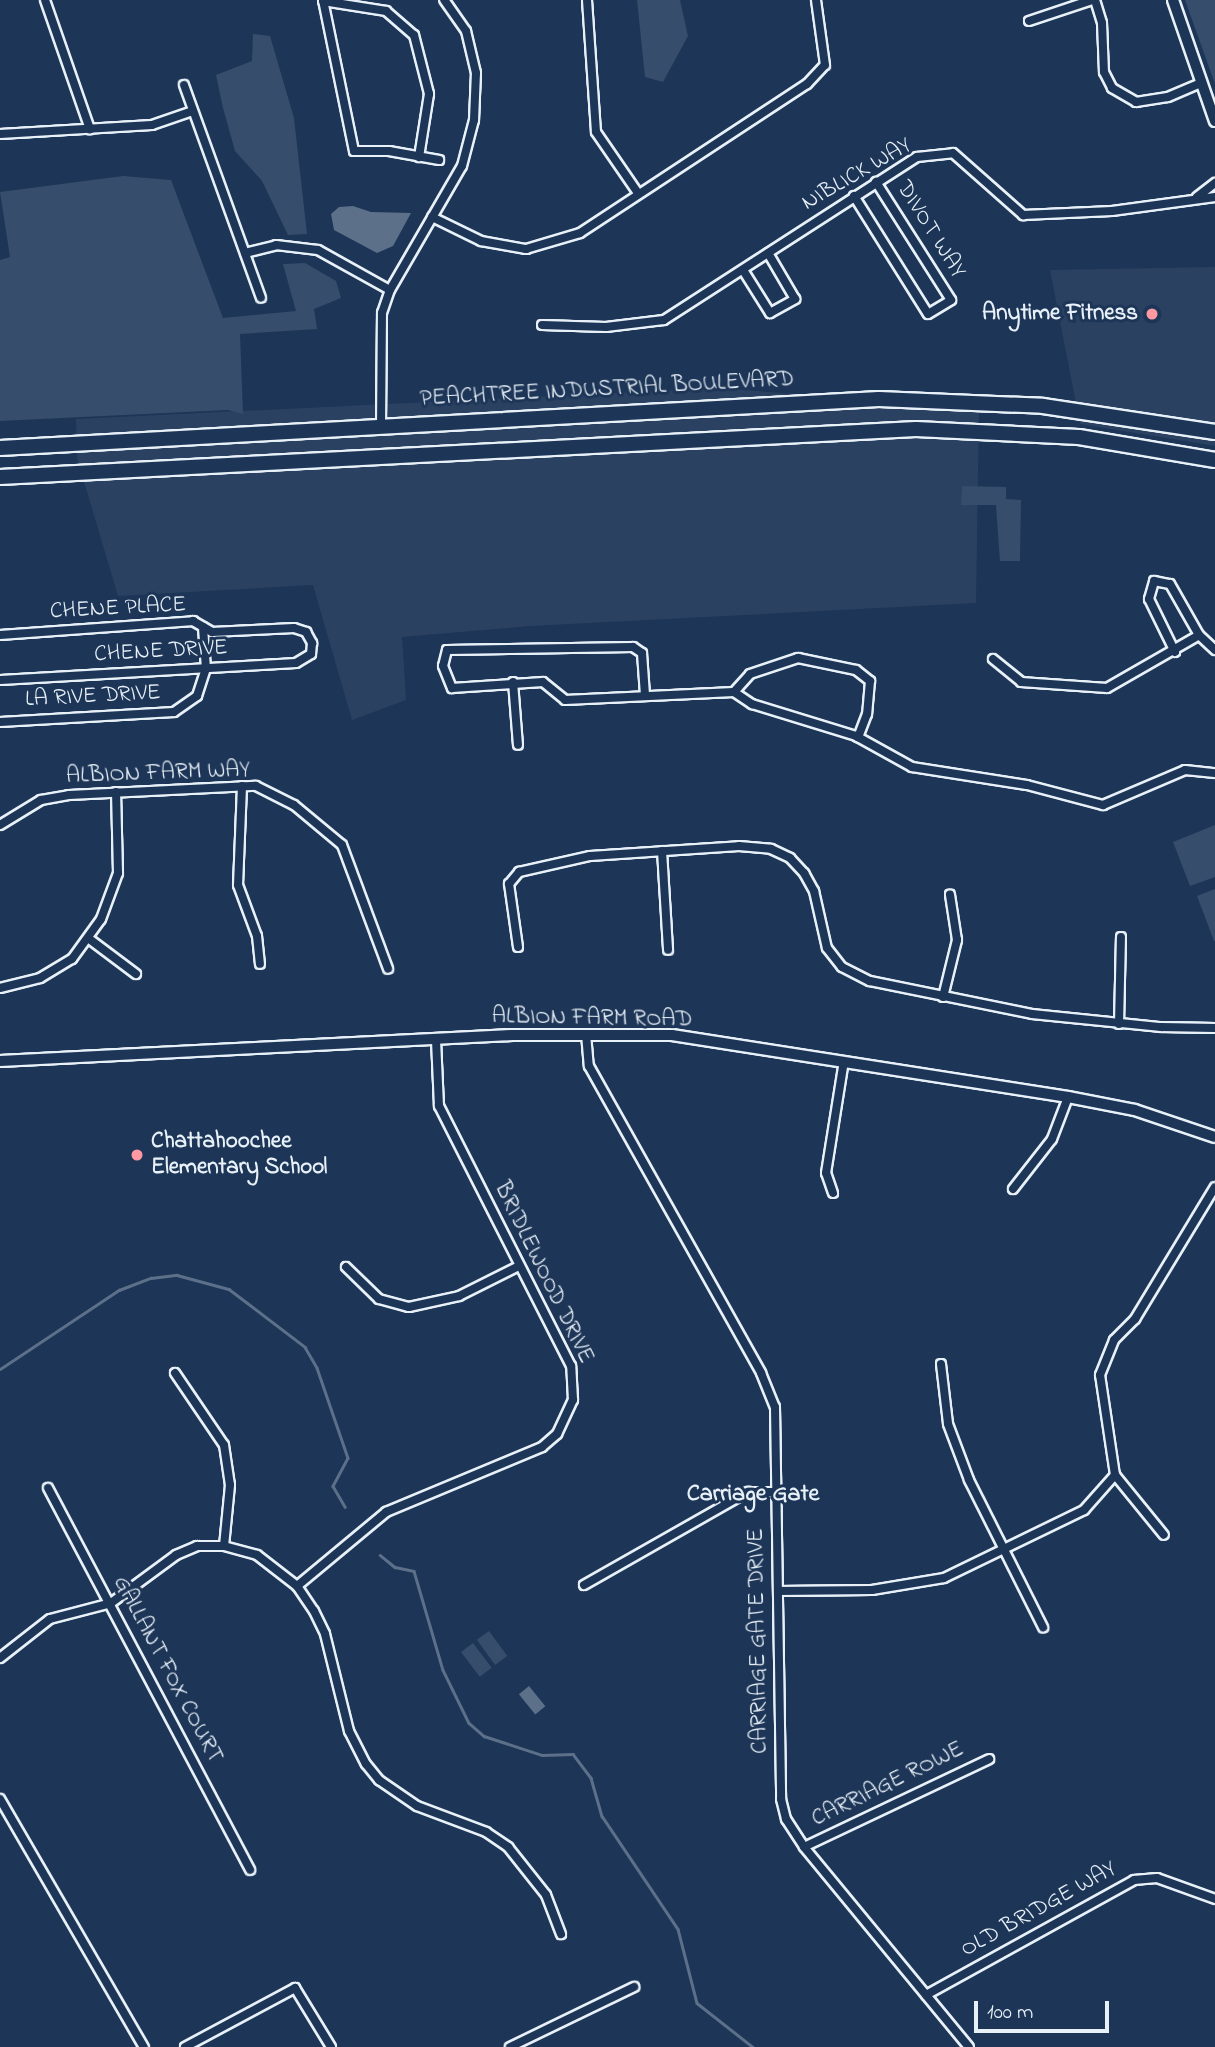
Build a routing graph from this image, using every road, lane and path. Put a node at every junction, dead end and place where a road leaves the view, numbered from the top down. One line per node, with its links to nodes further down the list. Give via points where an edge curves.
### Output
1 (45, 0): 13 (street)
2 (444, 0): 23 (street, via 466,31 476,73 474,120 462,166)
3 (587, 0): 19 (street, via 596,132)
4 (816, 0): 19 (street, via 825,65 807,84)
5 (1093, 0): 8 (street); 9 (street, via 1102,23 1104,72 1112,88 1136,102 1168,97)
6 (1173, 0): 9 (street)
7 (323, 1): 15 (street, via 354,151); 15 (street, via 386,11 414,35 429,94)
8 (1029, 21)
9 (1201, 82): 12 (street)
10 (184, 85): 11 (street)
11 (193, 111): 13 (street, via 152,125); 24 (street)
12 (1215, 121)
13 (90, 129): 14 (street)
14 (0, 134)
15 (419, 157): 16 (street)
16 (439, 160)
17 (876, 181): 20 (street, NIBLICK WAY); 20 (street, DIVOT WAY, via 951,300 928,314); 22 (street, NIBLICK WAY, via 917,157 953,153 1023,215 1112,211)
18 (1215, 183): 22 (street, NIBLICK WAY)
19 (638, 193): 23 (street, via 580,233 526,249 481,241)
20 (854, 196): 25 (street, NIBLICK WAY)
21 (1215, 197): 22 (street, NIBLICK WAY)
22 (1195, 198)
23 (432, 217): 27 (street)
24 (245, 253): 27 (street, via 276,244 318,250); 28 (street)
25 (768, 253): 26 (street, NIBLICK WAY); 26 (street, via 795,299 770,313)
26 (743, 270): 29 (street, NIBLICK WAY, via 654,324)
27 (390, 290): 30 (street, via 382,313 379,349)
28 (261, 298)
29 (542, 325)
30 (381, 426): 31 (highway, PEACHTREE INDUSTRIAL BOULEVARD, via 807,401 917,399 1043,406); 32 (highway, PEACHTREE INDUSTRIAL BOULEVARD)
31 (1215, 432)
32 (0, 448)
33 (1215, 460): 34 (highway, via 1079,437 916,429)
34 (0, 477)
35 (203, 627): 36 (street, CHENE PLACE, via 193,621); 38 (street, CHENE PLACE, via 212,632 294,628 306,632); 42 (street, LA RIVE DRIVE)
36 (0, 635)
37 (1199, 635): 39 (street); 40 (street); 40 (street, via 1170,584 1154,581 1149,599)
38 (312, 643): 42 (street, CHENE DRIVE, via 311,654 296,663)
39 (1215, 650)
40 (1175, 652): 41 (street, via 1107,688 1021,682)
41 (993, 659)
42 (206, 669): 43 (street, CHENE DRIVE); 47 (street, LA RIVE DRIVE, via 197,696 174,712)
43 (0, 680)
44 (513, 682): 46 (street, via 543,682 565,700); 46 (street, via 452,688 444,657 447,650 633,647 642,653); 49 (street)
45 (734, 692): 46 (street); 48 (street, via 752,704); 48 (street, via 750,674 798,658 856,670 870,681 867,714)
46 (645, 695)
47 (0, 722)
48 (858, 737): 50 (street, via 912,766 1027,785 1103,805 1185,770)
49 (518, 746)
50 (1215, 773)
51 (242, 786): 52 (street, ALBION FARM WAY); 60 (street, via 238,885 257,936); 61 (street, ALBION FARM WAY, via 256,786 294,805 342,845)
52 (117, 792): 53 (street, ALBION FARM WAY, via 41,800); 57 (street, via 115,890)
53 (0, 825)
54 (662, 851): 58 (street, via 590,856 519,872 509,884); 59 (street); 64 (street, via 739,846 771,849 790,858 814,891 827,948 842,967 870,981)
55 (950, 895): 64 (street, via 957,940)
56 (1121, 937): 65 (street)
57 (88, 938): 62 (street); 63 (street, via 72,959 40,978)
58 (518, 947)
59 (668, 950)
60 (260, 964)
61 (388, 969)
62 (136, 974)
63 (0, 988)
64 (943, 997): 65 (street)
65 (1119, 1024): 66 (street)
66 (1215, 1028)
67 (586, 1034): 68 (street, ALBION FARM ROAD); 70 (street, ALBION FARM ROAD, via 672,1035); 82 (street, CARRIAGE GATE DRIVE, via 589,1066 761,1373 775,1407)
68 (436, 1039): 69 (street, ALBION FARM ROAD); 76 (street, BRIDLEWOOD DRIVE, via 439,1106)
69 (0, 1061)
70 (844, 1061): 71 (street, ALBION FARM ROAD); 75 (street, via 826,1174)
71 (1068, 1097): 72 (street, ALBION FARM ROAD, via 1135,1110); 74 (street, via 1052,1139)
72 (1215, 1137)
73 (1215, 1187): 80 (street, via 1135,1319 1114,1340 1100,1375)
74 (1013, 1189)
75 (833, 1193)
76 (519, 1266): 77 (street, via 459,1296 409,1307 379,1299); 87 (street, BRIDLEWOOD DRIVE, via 574,1378 573,1400 557,1434 542,1447 386,1512)
77 (346, 1267)
78 (941, 1364): 85 (street, via 948,1424)
79 (174, 1373): 84 (street, via 224,1445 230,1485)
80 (1115, 1475): 83 (street); 85 (street, via 1084,1510)
81 (47, 1488): 89 (street, GALLANT FOX COURT)
82 (777, 1492): 86 (street, via 748,1492); 88 (street, CARRIAGE GATE DRIVE)
83 (1164, 1535)
84 (224, 1546): 87 (street, via 257,1555); 89 (street, via 197,1546 176,1555)
85 (1002, 1549): 88 (street, via 944,1578 907,1586); 90 (street)
86 (584, 1585)
87 (297, 1586): 97 (street, via 326,1634 349,1731 366,1765 379,1780 417,1806 486,1832 508,1847 546,1895)
88 (778, 1591): 94 (street, CARRIAGE GATE DRIVE, via 781,1799 786,1819)
89 (111, 1603): 91 (street, via 50,1619); 95 (street, GALLANT FOX COURT)
90 (1043, 1628)
91 (0, 1658)
92 (989, 1759): 94 (street, CARRIAGE ROWE)
93 (0, 1799): 100 (street)
94 (804, 1847): 99 (street, CARRIAGE GATE DRIVE)
95 (250, 1870)
96 (1215, 1899): 99 (street, OLD BRIDGE WAY, via 1157,1878 1134,1880)
97 (561, 1934)
98 (634, 1987): 103 (street)
99 (926, 1995): 104 (street, CARRIAGE GATE DRIVE)
100 (144, 2047)
101 (185, 2047): 102 (street, via 295,1988)
102 (331, 2047)
103 (510, 2047)
104 (968, 2047)

